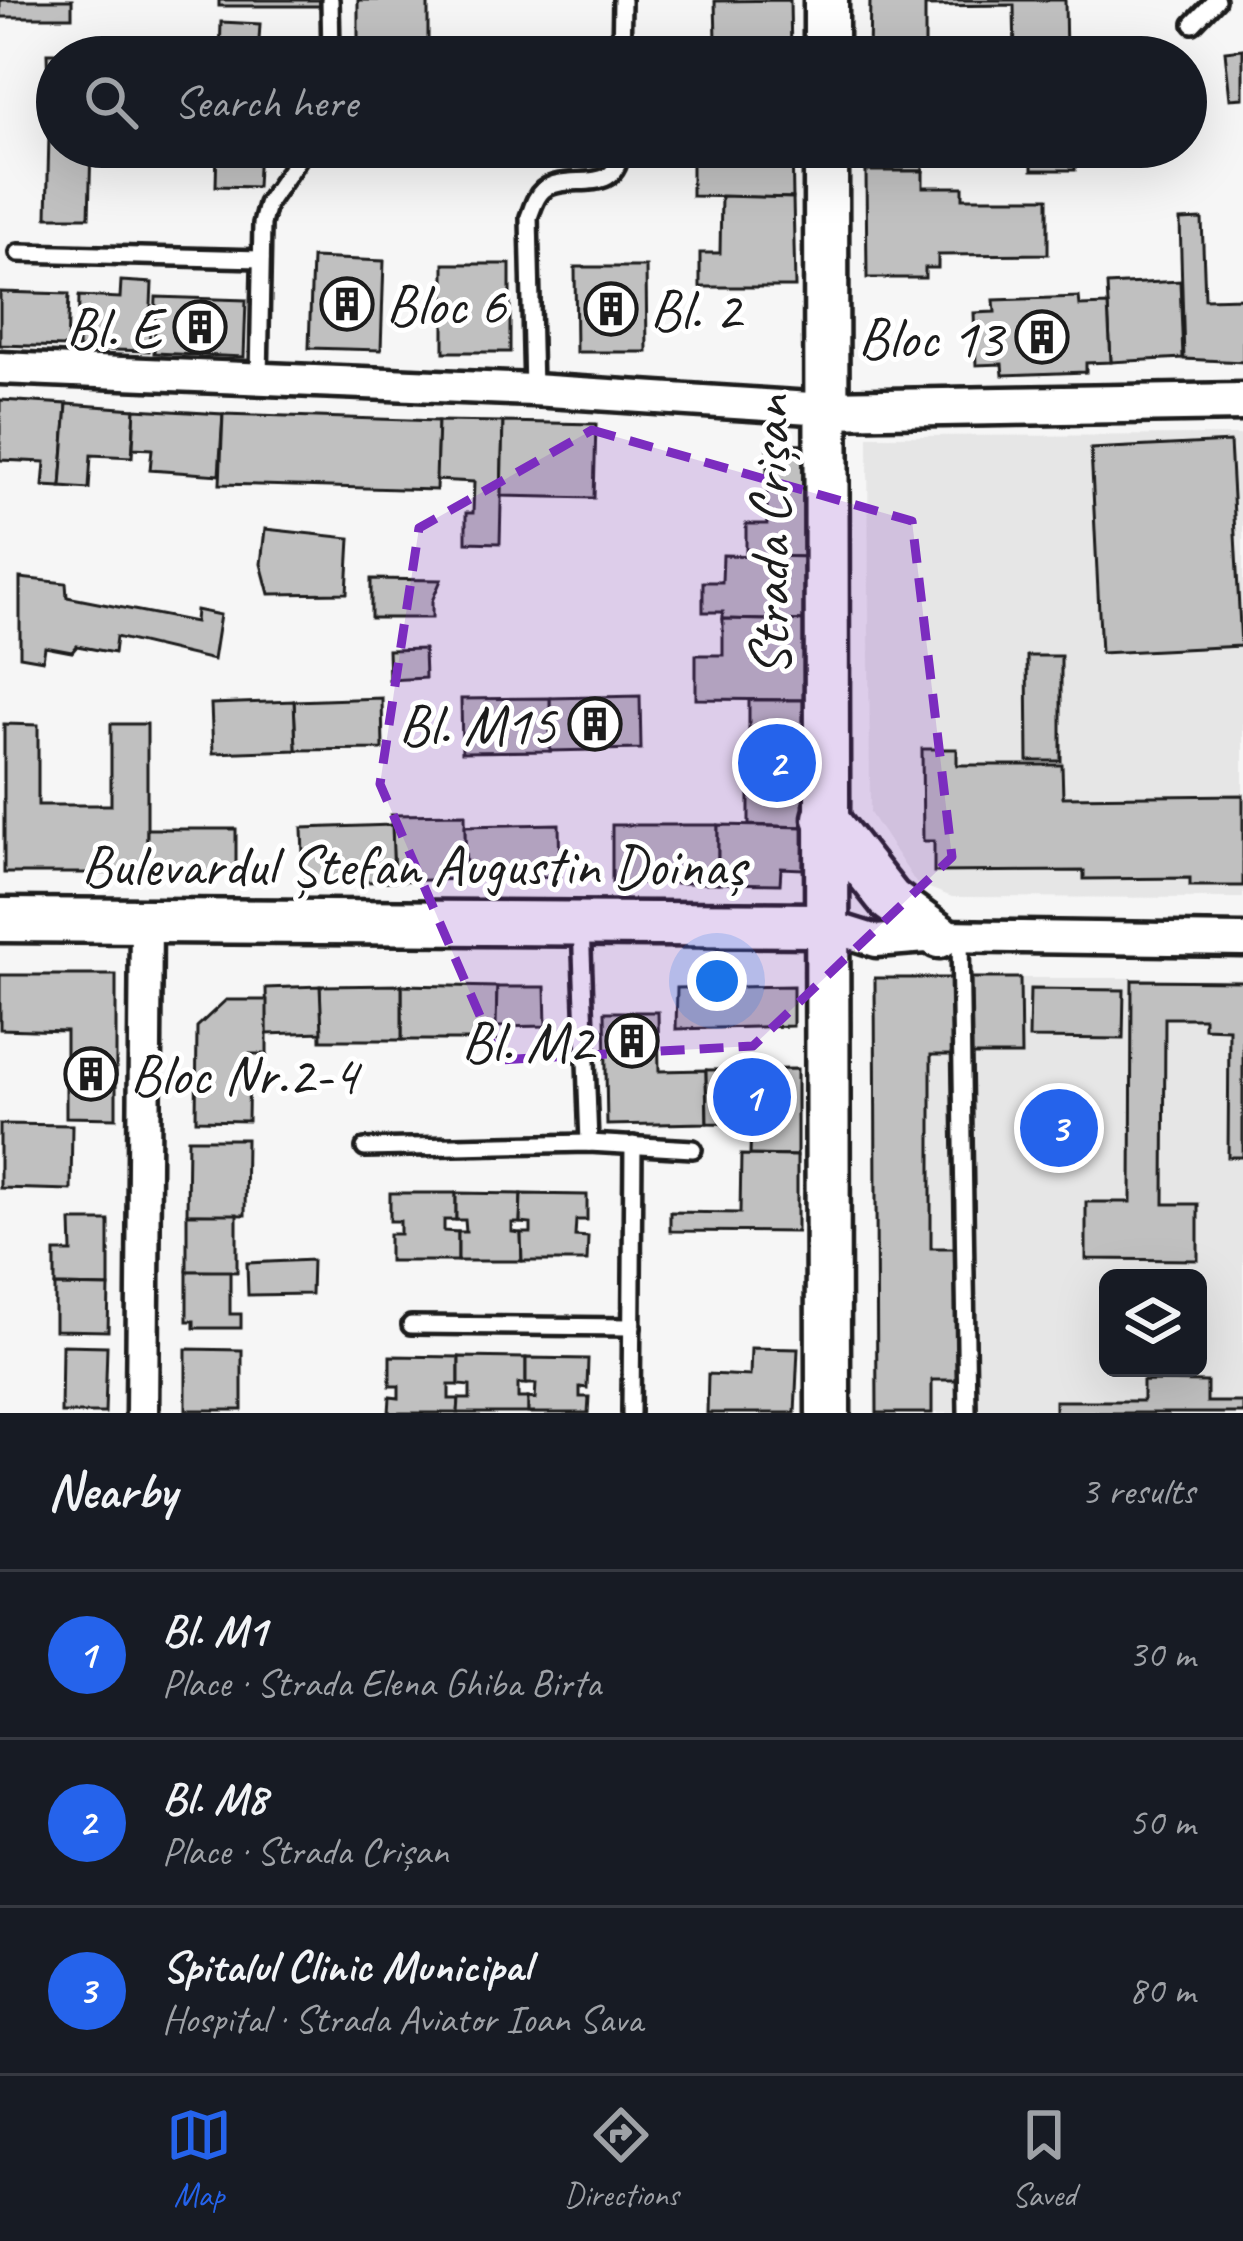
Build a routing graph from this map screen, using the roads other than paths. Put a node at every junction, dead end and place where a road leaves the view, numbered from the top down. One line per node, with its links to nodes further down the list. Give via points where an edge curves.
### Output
1 (330, 0): 6 (lane)
2 (622, 0): 7 (lane)
3 (826, 0): 8 (main road)
4 (1216, 0): 5 (lane)
5 (1193, 24)
6 (331, 36)
7 (621, 36)
8 (826, 36)
9 (292, 168): 13 (lane, via 267,204)
10 (615, 168): 16 (lane, via 597,181 548,186 537,195 529,217)
11 (826, 168): 18 (main road, Strada Crișan)
12 (19, 254): 13 (lane)
13 (261, 259): 15 (lane)
14 (0, 368): 15 (street)
15 (260, 378): 16 (street)
16 (533, 390): 18 (street)
17 (1243, 402): 18 (street)
18 (826, 409): 19 (main road, Strada Crișan)
19 (825, 818): 23 (main road, Strada Crișan); 24 (main road, via 890,900)
20 (146, 919): 21 (main road, Bulevardul Ștefan Augustin Doinaș); 22 (main road, Bulevardul Ștefan Augustin Doinaș); 32 (street)
21 (0, 920)
22 (580, 921): 23 (main road, Bulevardul Ștefan Augustin Doinaș); 26 (lane)
23 (825, 925): 24 (street, via 876,941); 34 (main road, Strada Crișan)
24 (950, 937): 25 (street); 35 (lane)
25 (1243, 940)
26 (589, 1143): 27 (lane); 28 (lane)
27 (633, 1145): 29 (lane); 31 (lane)
28 (365, 1148)
29 (693, 1149)
30 (411, 1325): 31 (lane)
31 (632, 1327): 33 (lane)
32 (142, 1413)
33 (631, 1413)
34 (828, 1413)
35 (968, 1413)

